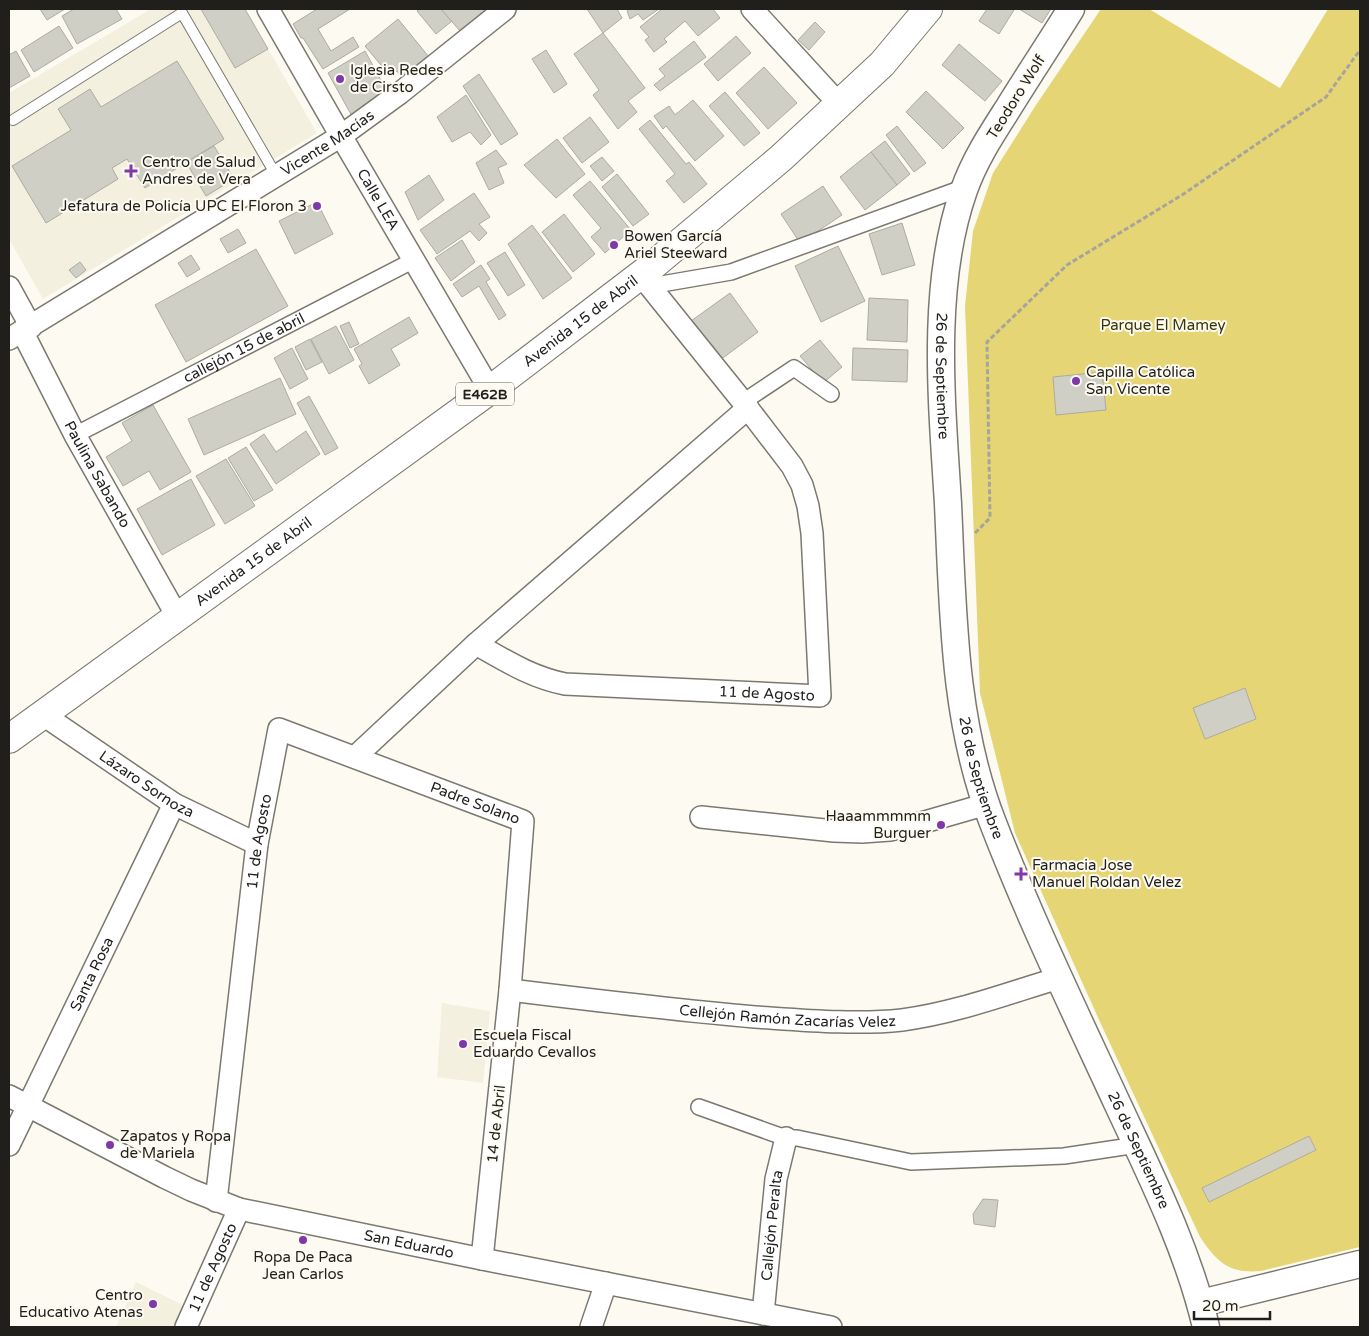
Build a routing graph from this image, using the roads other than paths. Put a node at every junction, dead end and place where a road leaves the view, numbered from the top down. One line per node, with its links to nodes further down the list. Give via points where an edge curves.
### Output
1 (268, 9): 8 (street, Calle LEA)
2 (505, 9): 8 (street, Vicente Macías, via 400,94)
3 (752, 9): 6 (street)
4 (928, 9): 6 (main road, Avenida 15 de Abril / E462B, via 882,64)
5 (1071, 9): 10 (street, Teodoro Wolf, via 983,148)
6 (839, 104): 12 (main road, Avenida 15 de Abril / E462B)
7 (13, 120): 9 (lane, via 182,13)
8 (341, 136): 9 (street, Vicente Macías); 11 (street, Calle LEA)
9 (276, 175): 14 (street, Vicente Macías)
10 (965, 187): 12 (street, via 732,272); 25 (street, 26 de Septiembre, via 951,232 944,288 942,379 955,636 973,759)
11 (414, 260): 15 (street, Calle LEA); 18 (street, callejón 15 de abril)
12 (645, 280): 15 (main road, Avenida 15 de Abril / E462B); 17 (street, 11 de Agosto)
13 (9, 287): 14 (street, Paulina Sabando)
14 (21, 332): 18 (street, Paulina Sabando)
15 (490, 390): 19 (main road, Avenida 15 de Abril / E462B)
16 (831, 394): 17 (street, via 794,368)
17 (746, 405): 20 (street); 20 (street, 11 de Agosto, via 792,466 808,506 820,696 565,684 529,673)
18 (75, 435): 19 (street, Paulina Sabando)
19 (177, 616): 21 (main road, Avenida 15 de Abril / E462B)
20 (476, 644): 23 (street)
21 (42, 714): 22 (main road, Avenida 15 de Abril / E462B); 24 (street, Lázaro Sornoza)
22 (9, 739)
23 (355, 757): 27 (street, 11 de Agosto, via 279,729); 29 (street, Padre Solano, via 523,821)
24 (174, 804): 27 (street, Lázaro Sornoza); 31 (street, Santa Rosa)
25 (987, 804): 26 (street, via 890,830 862,832); 28 (street, 26 de Septiembre)
26 (701, 817)
27 (257, 844): 36 (street, 11 de Agosto)
28 (1059, 978): 29 (street, Cellejón Ramón Zacarías Velez, via 936,1014 901,1020 865,1021 809,1021 682,1011); 35 (street, 26 de Septiembre)
29 (510, 990): 38 (street, 14 de Abril)
30 (9, 1096): 31 (street, San Eduardo)
31 (27, 1106): 34 (street, Santa Rosa); 36 (street, San Eduardo)
32 (699, 1107): 33 (street)
33 (786, 1138): 35 (street, via 911,1162 1064,1156); 41 (street, Callejón Peralta, via 776,1180)
34 (9, 1145)
35 (1137, 1145): 42 (street, 26 de Septiembre, via 1188,1264)
36 (216, 1201): 37 (street, San Eduardo)
37 (239, 1209): 38 (street, San Eduardo); 43 (street, 11 de Agosto)
38 (482, 1259): 40 (street, San Eduardo)
39 (1360, 1264): 42 (street)
40 (606, 1283): 41 (street, San Eduardo); 44 (street)
41 (763, 1314): 45 (street, San Eduardo)
42 (1204, 1315)
43 (186, 1327)
44 (591, 1327)
45 (832, 1327)

